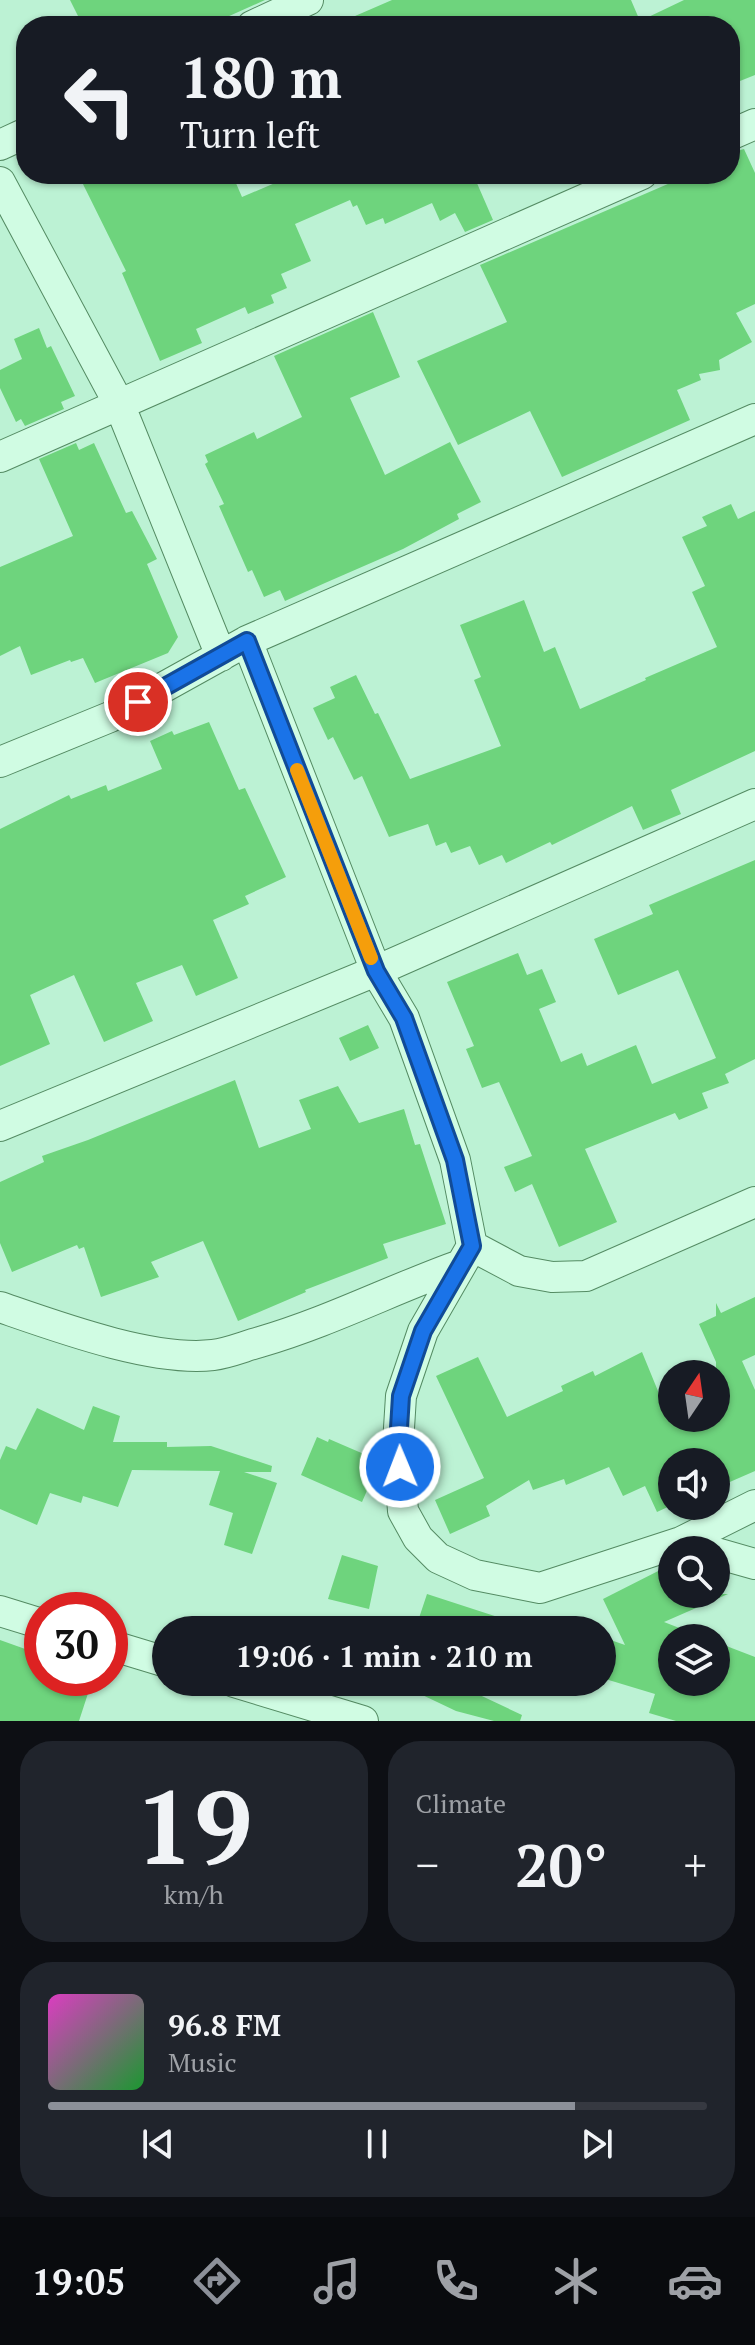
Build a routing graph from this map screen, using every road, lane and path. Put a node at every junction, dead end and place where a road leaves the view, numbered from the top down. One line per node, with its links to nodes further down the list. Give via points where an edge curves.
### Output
1 (289, 4): 2 (street)
2 (269, 16)
3 (0, 182): 5 (street)
4 (620, 184): 5 (street)
5 (120, 406): 7 (street); 8 (street)
6 (755, 419): 8 (street)
7 (0, 457)
8 (234, 648): 9 (street, via 110,717); 11 (street)
9 (0, 762)
10 (755, 804): 11 (street)
11 (376, 971): 12 (street); 14 (street, via 404,1018 455,1160)
12 (0, 1126)
13 (755, 1202): 14 (street, via 586,1276 552,1277)
14 (466, 1255): 15 (street, via 303,1330 214,1355 143,1349); 18 (street, via 423,1331 401,1396 403,1511 418,1538 438,1558 475,1575 540,1588)
15 (0, 1307)
16 (755, 1505): 17 (street)
17 (709, 1536)
18 (658, 1556)
19 (730, 1557): 20 (street)
20 (755, 1564)
21 (0, 1611): 22 (street)
22 (24, 1618)
23 (128, 1650): 24 (street)
24 (152, 1658)
25 (280, 1696): 26 (street)
26 (363, 1721)

